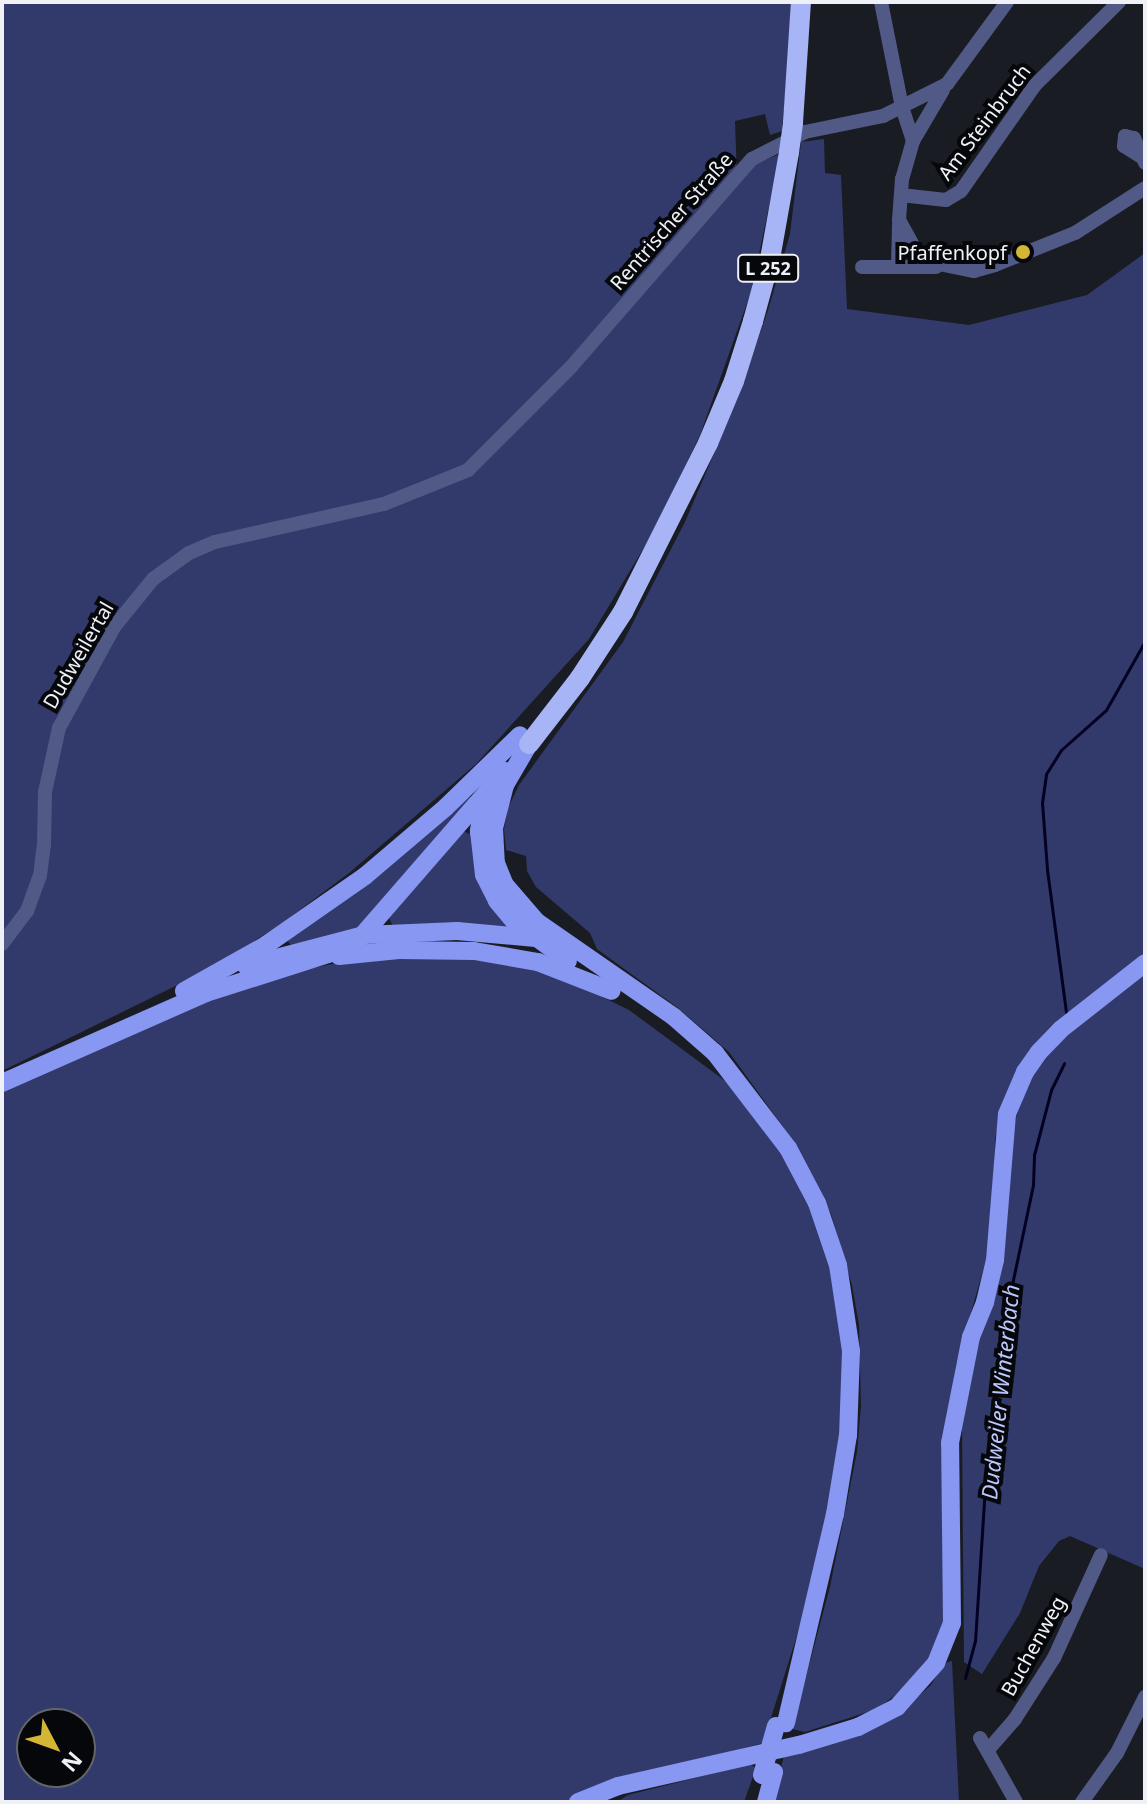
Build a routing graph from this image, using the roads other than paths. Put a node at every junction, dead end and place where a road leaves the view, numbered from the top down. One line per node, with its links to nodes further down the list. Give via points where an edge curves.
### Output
1 (801, 2): 15 (highway, L 252, bridge, via 789,152 770,259 734,381 636,586)
2 (881, 2): 6 (street)
3 (1007, 2): 5 (street, Rentrischer Straße)
4 (1119, 2): 9 (street, Am Steinbruch, via 1035,85 961,191 946,200)
5 (947, 84): 6 (street, Rentrischer Straße); 7 (street)
6 (902, 107): 7 (street); 14 (street, Rentrischer Straße, via 805,132 752,159 571,367 480,461 450,480)
7 (913, 141): 9 (street)
8 (1145, 188): 13 (street, via 1043,247 974,271)
9 (901, 195): 10 (street)
10 (899, 220): 11 (street); 13 (street, via 916,251)
11 (898, 266): 12 (street); 13 (street)
12 (862, 267)
13 (944, 268)
14 (384, 504): 19 (street, Dudweilertal, via 215,542 173,563 134,601 96,656 59,728 45,792 40,876 27,911)
15 (525, 740): 16 (main road); 20 (main road, via 499,801 496,863 519,903); 23 (main road, via 365,876)
16 (486, 794): 17 (main road); 18 (main road, via 479,831 484,875 497,901)
17 (364, 935): 18 (main road, via 457,931); 21 (main road, via 343,951); 23 (main road)
18 (534, 938): 20 (main road); 24 (main road)
19 (2, 944)
20 (573, 950): 25 (main road, via 696,1034)
21 (313, 960): 24 (main road, via 399,950 474,951 538,962); 26 (main road, via 206,993)
22 (1145, 963): 29 (main road, via 1039,1052 1007,1114 995,1260 971,1337 950,1443 952,1623 936,1663 904,1701 858,1727)
23 (212, 977): 26 (main road)
24 (612, 991): 25 (main road, via 673,1029)
25 (737, 1081): 31 (main road, via 788,1148 817,1203 835,1254 852,1365 848,1435 820,1578)
26 (2, 1083)
27 (1101, 1555): 30 (street, Buchenweg, via 1054,1658 1015,1719 984,1744)
28 (1145, 1697): 35 (street, via 1117,1753)
29 (618, 1786): 32 (main road); 33 (main road)
30 (1014, 1796): 34 (street)
31 (758, 1800)
32 (578, 1802)
33 (606, 1802)
34 (1030, 1802)
35 (1082, 1802)

